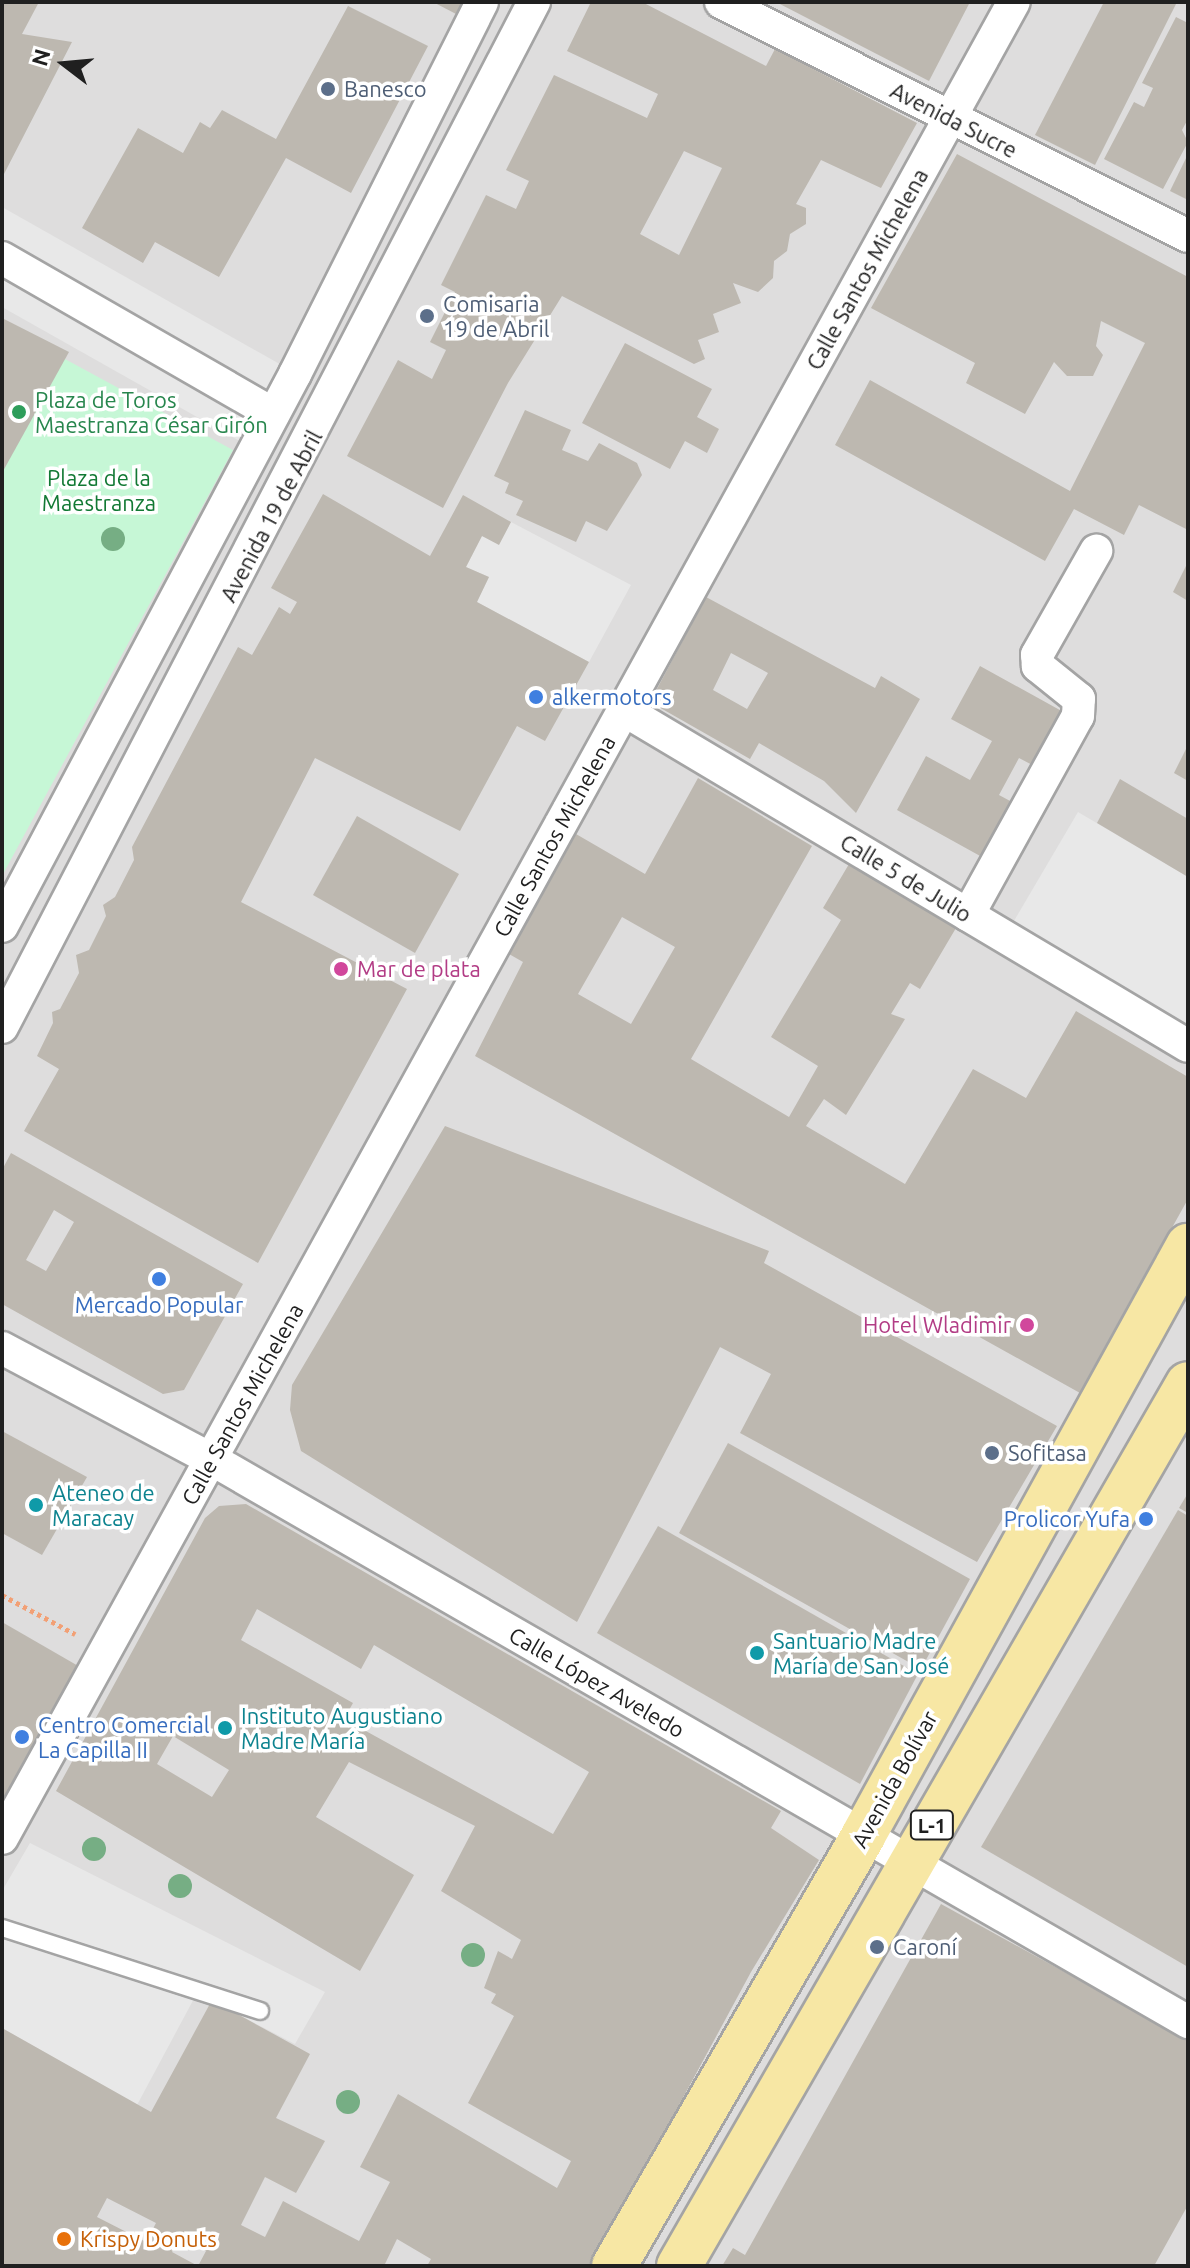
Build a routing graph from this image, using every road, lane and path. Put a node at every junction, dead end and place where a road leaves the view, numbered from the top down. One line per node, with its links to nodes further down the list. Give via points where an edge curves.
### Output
1 (482, 2): 8 (street, Avenida 19 de Abril)
2 (534, 2): 13 (street, Avenida 19 de Abril)
3 (721, 2): 5 (street, Avenida Sucre)
4 (1014, 2): 5 (street, Calle Santos Michelena)
5 (950, 118): 6 (street, Avenida Sucre); 10 (street, Calle Santos Michelena)
6 (1188, 236)
7 (2, 258): 8 (street)
8 (273, 414): 12 (street, Avenida 19 de Abril)
9 (1096, 551): 11 (street, via 1037,655 1038,666 1079,699 1078,716)
10 (624, 710): 11 (street, Calle 5 de Julio); 18 (street, Calle Santos Michelena)
11 (968, 915): 14 (street, Calle 5 de Julio)
12 (2, 926)
13 (2, 1027)
14 (1188, 1046)
15 (1188, 1246): 21 (main road, Avenida Bolívar / L-1)
16 (2, 1348): 18 (street, Calle López Aveledo)
17 (1188, 1384): 23 (main road, L-1)
18 (211, 1459): 20 (street, Calle Santos Michelena); 21 (street, Calle López Aveledo)
19 (2, 1595): 20 (path)
20 (105, 1651): 22 (street, Calle Santos Michelena)
21 (863, 1836): 23 (street, Calle López Aveledo); 27 (main road, Avenida Bolívar / L-1)
22 (2, 1838)
23 (910, 1863): 26 (street, Calle López Aveledo); 28 (main road, L-1)
24 (2, 1928): 25 (lane)
25 (260, 2011)
26 (1188, 2022)
27 (614, 2266)
28 (679, 2266)

